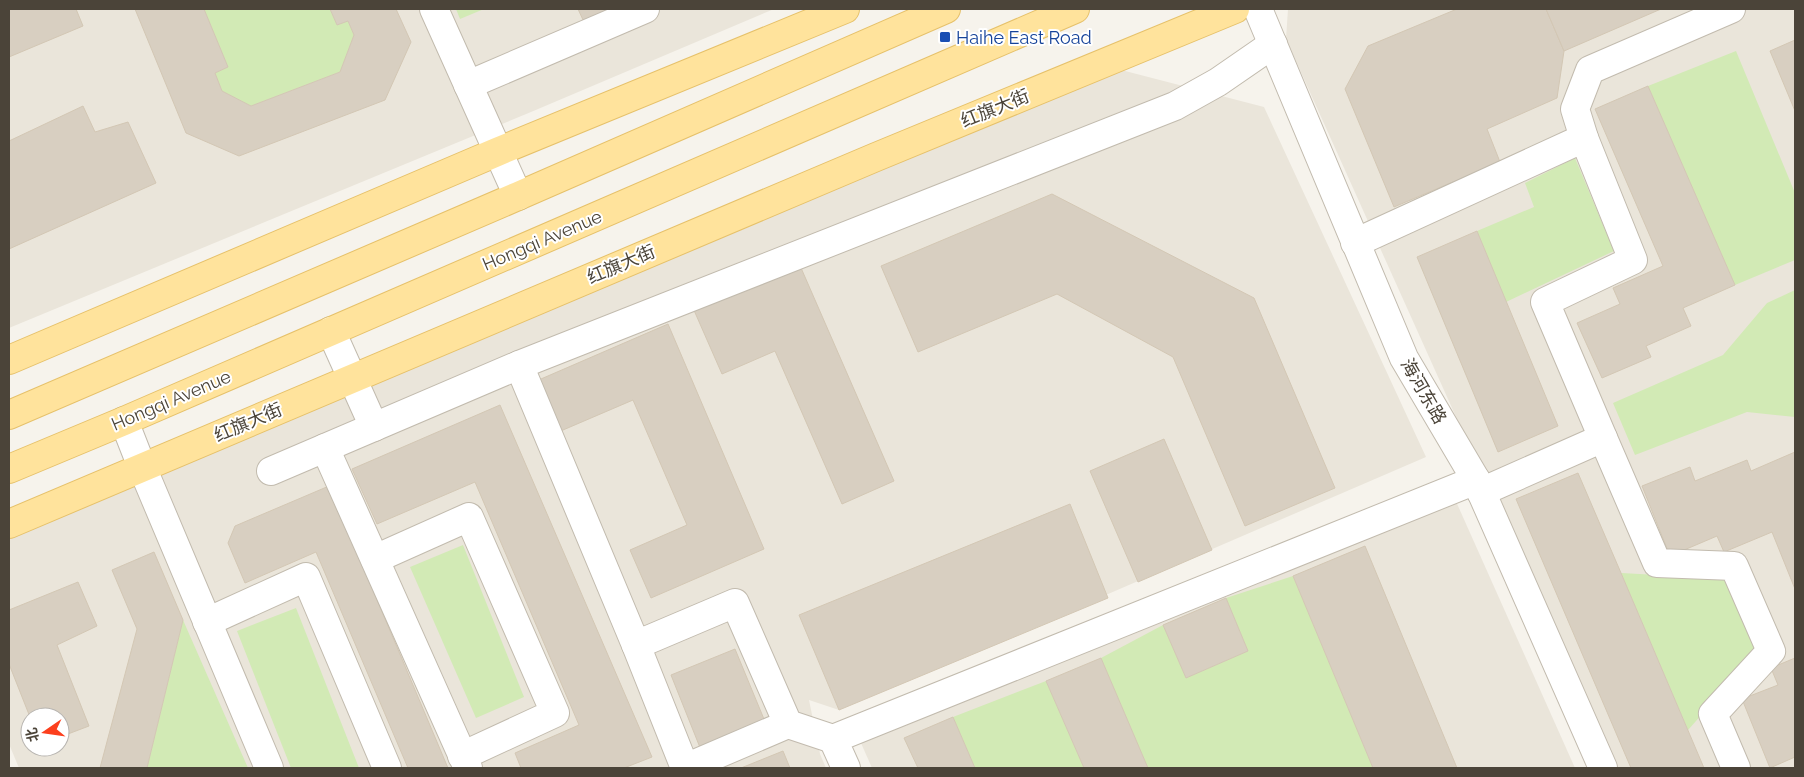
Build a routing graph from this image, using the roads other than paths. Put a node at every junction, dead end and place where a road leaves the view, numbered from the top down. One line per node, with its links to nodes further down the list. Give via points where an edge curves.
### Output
1 (434, 9): 10 (street)
2 (645, 9): 10 (street)
3 (845, 9): 12 (main road)
4 (946, 9): 13 (main road)
5 (1075, 9): 15 (main road, Hongqi Avenue)
6 (1235, 9): 18 (main road, 红旗大街)
7 (1258, 9): 9 (street, 海河东路)
8 (1731, 9): 11 (street, via 1590,70 1575,109)
9 (1273, 44): 14 (street, 海河东路); 17 (street, via 1218,82 1175,106)
10 (468, 85): 12 (street)
11 (1584, 138): 14 (street); 22 (street, via 1633,260 1545,302)
12 (497, 152): 13 (street); 16 (main road)
13 (518, 196): 19 (main road)
14 (1355, 243): 27 (street, 海河东路, via 1404,358)
15 (331, 331): 18 (street); 20 (main road, Hongqi Avenue)
16 (9, 360)
17 (519, 365): 21 (street); 31 (street)
18 (352, 378): 21 (street); 24 (main road, 红旗大街)
19 (9, 415)
20 (124, 421): 24 (street); 25 (main road, Hongqi Avenue)
21 (374, 427): 23 (street)
22 (1603, 438): 27 (street); 40 (street, via 1657,562 1734,566 1771,651 1713,714)
23 (326, 448): 26 (street); 29 (street)
24 (142, 467): 28 (main road, 红旗大街); 30 (street)
25 (9, 469)
26 (271, 471)
27 (1479, 486): 33 (street); 39 (street, 海河东路)
28 (9, 524)
29 (375, 559): 34 (street); 34 (street, via 469,517 555,713)
30 (207, 622): 35 (street); 36 (street, via 306,576)
31 (636, 645): 32 (street, via 735,603); 37 (street)
32 (788, 724): 33 (street); 37 (street)
33 (833, 739): 38 (street)
34 (465, 762)
35 (269, 768)
36 (387, 768)
37 (685, 768)
38 (846, 768)
39 (1603, 768)
40 (1736, 768)

